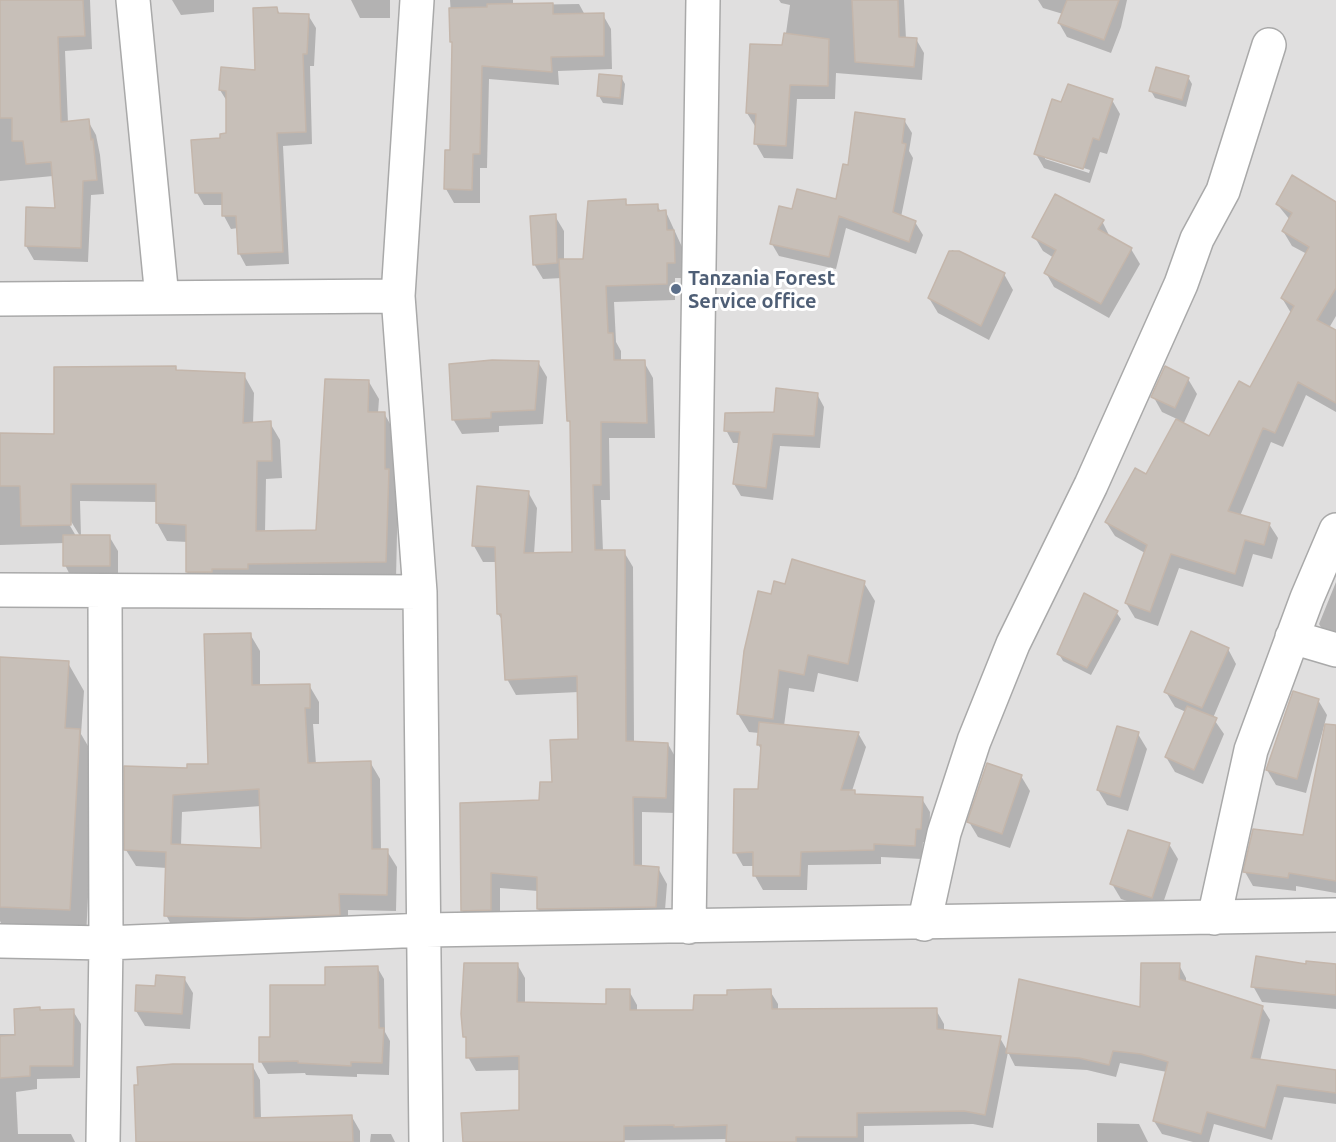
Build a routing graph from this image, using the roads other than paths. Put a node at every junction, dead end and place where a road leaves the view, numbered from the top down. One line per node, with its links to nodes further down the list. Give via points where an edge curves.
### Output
1 (133, 0): 6 (street)
2 (417, 0): 5 (street)
3 (703, 0): 17 (street)
4 (1269, 45): 16 (street, via 1223,191 1197,239 1181,284 1091,485 1013,644 974,741 944,832)
5 (398, 296): 6 (street); 11 (street)
6 (162, 298): 7 (street)
7 (0, 299)
8 (1336, 530): 12 (street)
9 (0, 591): 10 (street)
10 (105, 591): 11 (street); 20 (street)
11 (420, 592): 18 (street)
12 (1292, 637): 13 (street); 15 (street, via 1251,750)
13 (1336, 650)
14 (1336, 915): 15 (street)
15 (1214, 918): 16 (street)
16 (924, 924): 17 (street)
17 (688, 927): 18 (street)
18 (426, 930): 20 (street); 22 (street)
19 (0, 941): 20 (street)
20 (106, 943): 21 (street)
21 (103, 1142)
22 (426, 1142)

